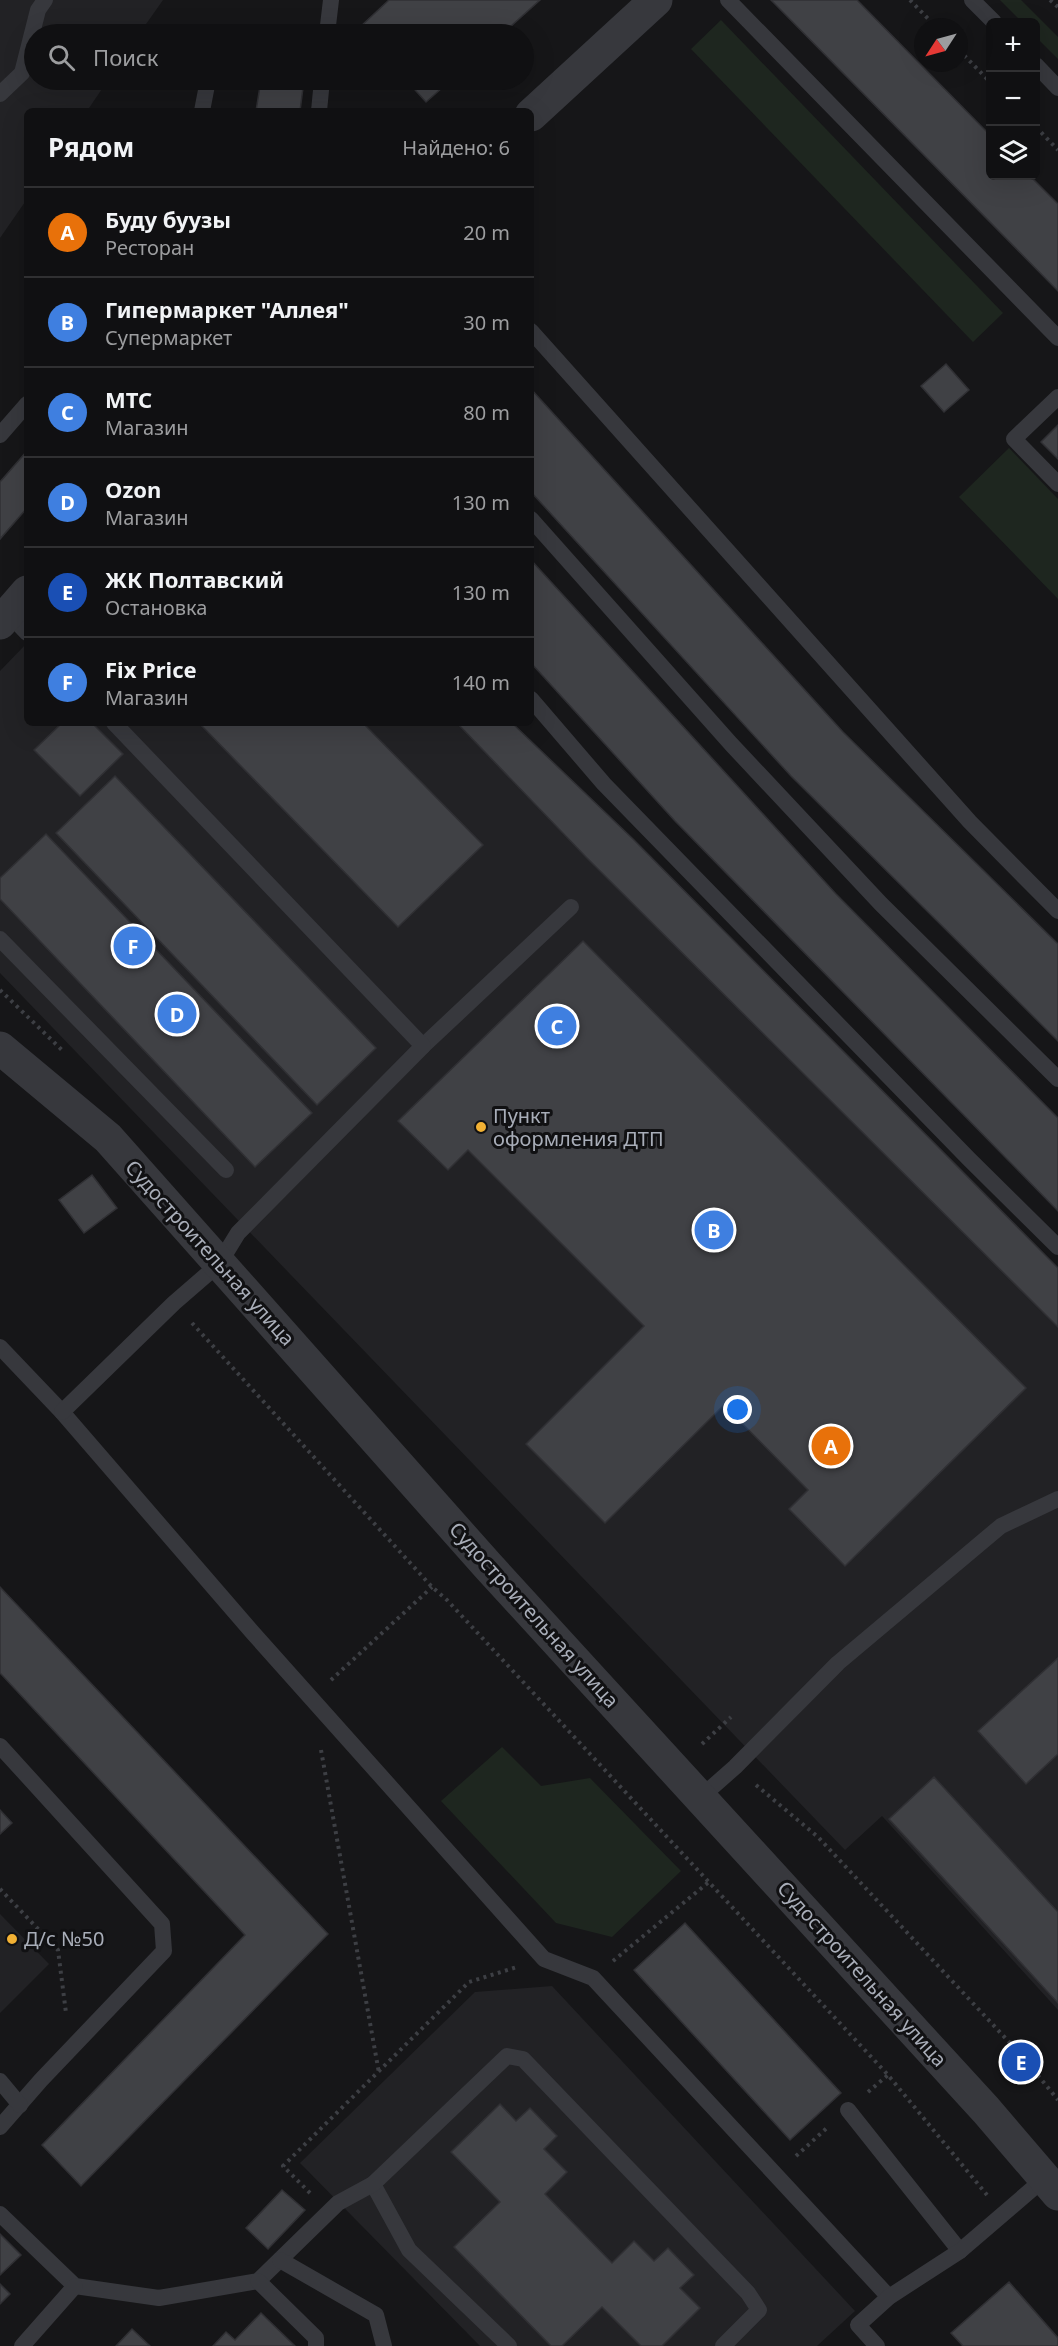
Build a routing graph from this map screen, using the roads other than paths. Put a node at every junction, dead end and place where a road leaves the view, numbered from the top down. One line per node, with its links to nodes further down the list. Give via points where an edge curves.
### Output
1 (45, 0): 7 (lane)
2 (331, 0): 8 (lane)
3 (656, 0): 17 (street)
4 (728, 0): 19 (lane)
5 (972, 0): 6 (lane)
6 (990, 18)
7 (34, 24)
8 (328, 24)
9 (24, 65): 14 (lane, via 22,73)
10 (1040, 70): 11 (lane)
11 (1058, 88)
12 (206, 90): 15 (lane)
13 (321, 90): 16 (lane)
14 (0, 94)
15 (203, 108)
16 (319, 108)
17 (534, 112)
18 (534, 334): 28 (lane, via 970,822)
19 (1058, 338)
20 (1058, 397): 23 (lane, via 1014,439)
21 (24, 407): 22 (lane)
22 (0, 435)
23 (1058, 484)
24 (534, 522): 32 (lane, via 858,879)
25 (534, 702): 34 (lane, via 604,784)
26 (117, 726): 30 (lane)
27 (572, 907): 30 (lane)
28 (1058, 911)
29 (0, 939): 33 (lane)
30 (423, 1046): 35 (lane, via 238,1233)
31 (0, 1048): 35 (street, Судостроительная улица, via 108,1138)
32 (1058, 1079)
33 (226, 1170)
34 (1058, 1247)
35 (219, 1264): 37 (lane); 40 (street, Судостроительная улица)
36 (0, 1347): 37 (lane)
37 (62, 1412): 52 (lane, via 544,1959 593,1978)
38 (1058, 1499): 40 (lane, via 1001,1526 838,1663)
39 (0, 1746): 42 (lane, via 162,1924 164,1951)
40 (701, 1797): 46 (street, Судостроительная улица)
41 (0, 2081): 42 (lane)
42 (20, 2105): 44 (lane)
43 (848, 2110): 48 (lane)
44 (0, 2127)
45 (373, 2184): 49 (lane, via 338,2203); 56 (lane, via 409,2250); 57 (lane, via 507,2056 523,2059 748,2292 759,2310)
46 (1052, 2186): 48 (lane, via 1003,2214)
47 (0, 2214): 51 (lane)
48 (960, 2251): 52 (lane)
49 (280, 2260): 50 (lane); 55 (lane, via 376,2315)
50 (258, 2281): 51 (lane, via 159,2298); 54 (lane, via 316,2338)
51 (75, 2286): 53 (lane)
52 (889, 2297): 58 (lane, via 858,2325)
53 (22, 2346)
54 (316, 2346)
55 (384, 2346)
56 (509, 2346)
57 (723, 2346)
58 (877, 2346)

